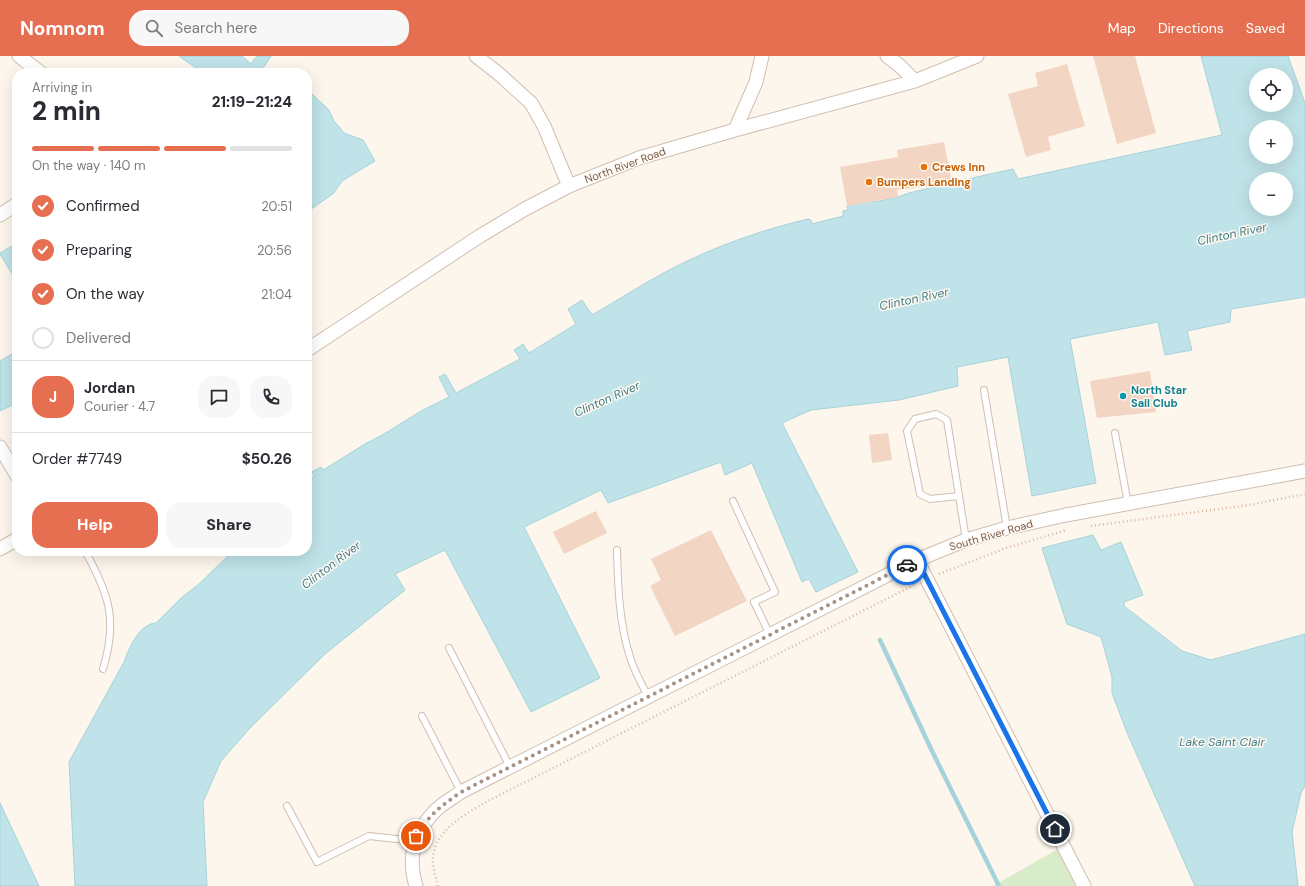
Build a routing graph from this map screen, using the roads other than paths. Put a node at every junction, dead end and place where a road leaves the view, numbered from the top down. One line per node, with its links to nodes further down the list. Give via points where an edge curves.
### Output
1 (19, 56): 6 (street)
2 (476, 56): 9 (street, via 531,104 544,126)
3 (762, 56): 8 (street, via 756,82)
4 (887, 56): 7 (street)
5 (969, 57): 7 (street, North River Road)
6 (35, 68)
7 (915, 82): 8 (street, North River Road)
8 (735, 130): 9 (street, North River Road, via 639,158)
9 (569, 186): 12 (street, North River Road, via 480,236)
10 (12, 207): 11 (street)
11 (0, 215)
12 (312, 347)
13 (984, 390): 21 (lane)
14 (1115, 433): 20 (lane)
15 (0, 447): 16 (street)
16 (12, 467)
17 (1305, 471): 20 (street, South River Road)
18 (959, 496): 18 (lane, via 948,420 936,414 915,419 907,431 920,494 930,499); 22 (lane)
19 (733, 501): 28 (lane, via 775,592 754,602)
20 (1128, 504): 21 (street, South River Road)
21 (1007, 528): 22 (street, South River Road)
22 (966, 540): 27 (street, South River Road)
23 (12, 542): 24 (street)
24 (0, 549)
25 (617, 550): 31 (lane, via 621,618 630,658)
26 (88, 556): 30 (lane, via 100,576 111,616 111,635)
27 (917, 560): 28 (street, South River Road); 38 (street)
28 (770, 635): 31 (street, South River Road)
29 (449, 648): 33 (lane)
30 (103, 669)
31 (648, 697): 33 (street, South River Road)
32 (422, 716): 34 (lane)
33 (510, 767): 34 (street, South River Road)
34 (461, 792): 36 (street, South River Road, via 436,810 422,826)
35 (287, 806): 36 (lane, via 317,862 368,836)
36 (415, 841): 37 (street, South River Road, via 412,865)
37 (416, 886)
38 (1084, 886)

